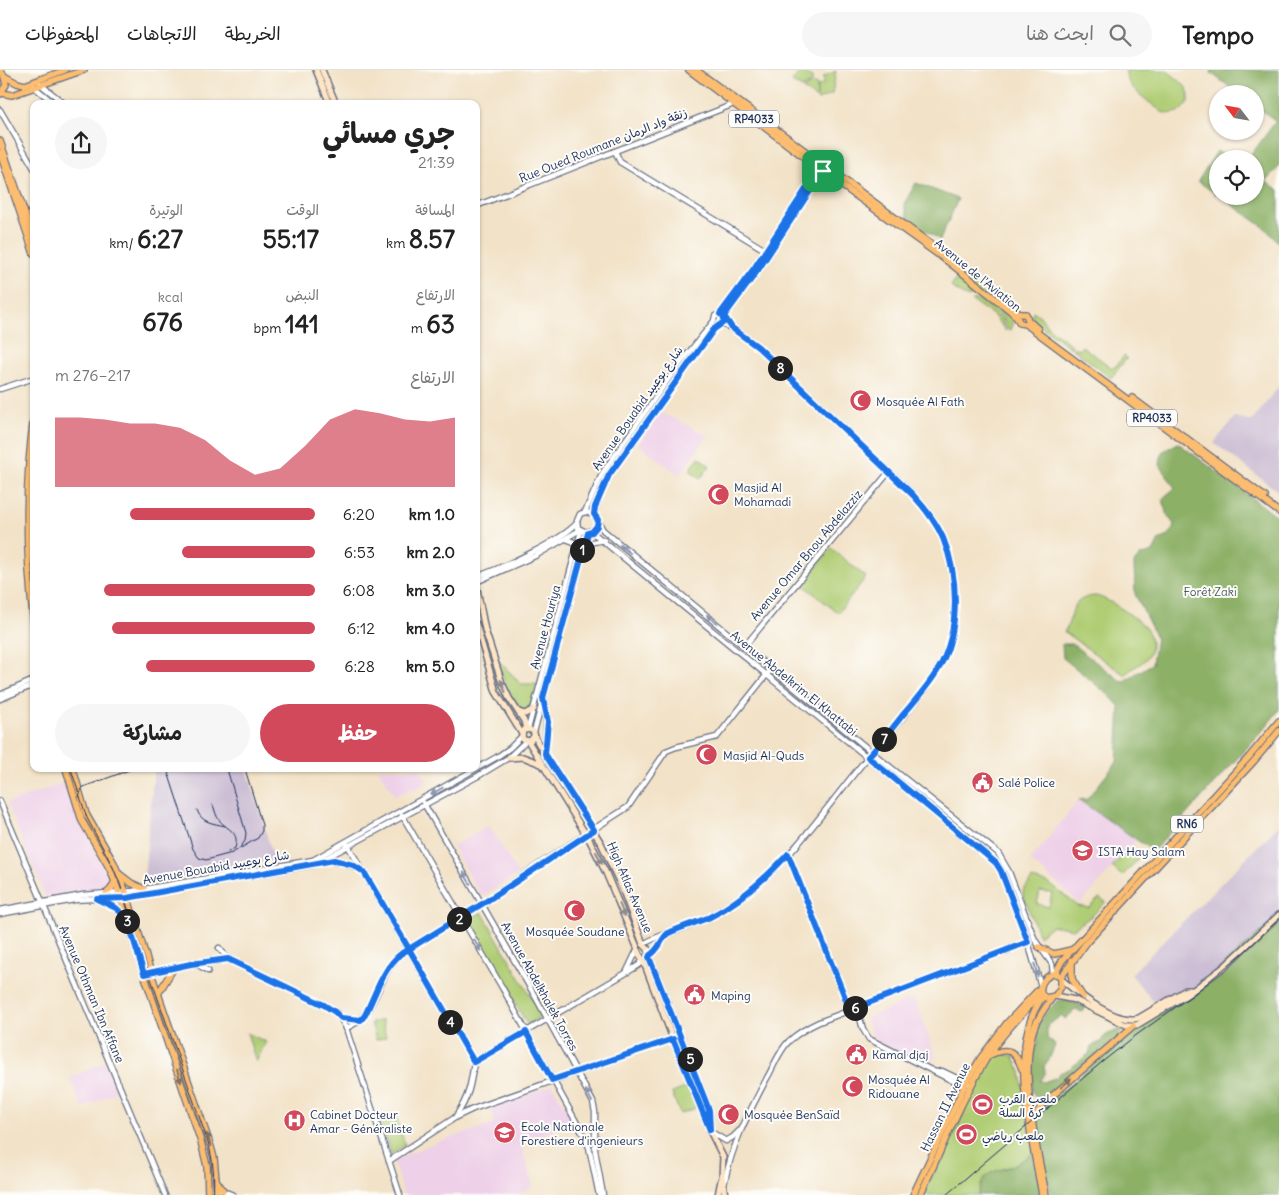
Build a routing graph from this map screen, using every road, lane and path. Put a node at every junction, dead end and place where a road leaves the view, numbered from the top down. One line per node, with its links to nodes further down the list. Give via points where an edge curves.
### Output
1 (0, 70): 8 (main road)
2 (65, 70): 9 (main road)
3 (84, 70): 9 (main road)
4 (316, 70): 13 (main road)
5 (322, 70): 14 (main road)
6 (689, 70): 15 (main road, Avenue de l'Aviation / RP4033)
7 (696, 70): 15 (main road, Avenue de l'Aviation / RP4033)
8 (4, 76): 9 (main road, via 17,83); 10 (main road, via 6,85)
9 (34, 84): 10 (main road, via 12,95); 11 (street); 12 (street)
10 (1, 94)
11 (52, 100)
12 (58, 100)
13 (328, 100)
14 (334, 100)
15 (735, 101): 18 (street, Rue Oued Roumane زنقة واد الرمان); 21 (main road, Avenue de l'Aviation / RP4033)
16 (0, 110): 20 (street)
17 (0, 141): 23 (main road)
18 (615, 151): 22 (street, Rue Oued Roumane زنقة واد الرمان); 25 (street, via 618,161)
19 (0, 154): 24 (main road)
20 (30, 161)
21 (823, 168): 25 (street); 28 (main road, Avenue de l'Aviation / RP4033, via 902,222 1019,316 1026,314)
22 (480, 204)
23 (30, 228)
24 (30, 242)
25 (768, 251): 26 (street)
26 (723, 316): 27 (street, Avenue Bouabid شارع بوعبيد, via 715,316); 29 (street, Avenue Bouabid شارع بوعبيد); 30 (street)
27 (714, 321): 29 (street); 36 (street, Avenue Bouabid شارع بوعبيد, via 603,472)
28 (1026, 322): 35 (main road, Avenue de l'Aviation / RP4033); 37 (main road, Avenue de l'Aviation / RP4033)
29 (720, 325): 30 (street); 38 (street, Avenue Bouabid شارع بوعبيد, via 609,475)
30 (732, 328): 34 (street, via 758,347)
31 (30, 379): 32 (street)
32 (0, 389)
33 (30, 450): 47 (main road)
34 (889, 472): 52 (street, Avenue Omar Bnou Abdelazziz); 69 (street, via 920,502 942,537 953,574 954,605 950,637 940,667)
35 (1279, 507)
36 (585, 512): 38 (street); 39 (street, via 578,516)
37 (1279, 512)
38 (594, 514): 40 (street)
39 (577, 523): 41 (street); 48 (street, via 523,556)
40 (598, 523): 42 (street); 52 (street, Avenue Abdelkrim El Khattabi, one-way to 40)
41 (581, 530): 42 (street); 43 (street); 45 (street, Avenue Houriya)
42 (590, 532): 44 (street, Avenue Abdelkrim El Khattabi); 46 (street, Avenue Houriya)
43 (566, 539): 45 (street); 49 (street)
44 (604, 540): 46 (street); 53 (street, Avenue Abdelkrim El Khattabi)
45 (577, 547): 61 (street, Avenue Houriya)
46 (583, 548): 59 (street, Avenue Houriya)
47 (30, 561)
48 (480, 575)
49 (480, 581)
50 (480, 602): 62 (main road, one-way to 50, via 505,692 496,667)
51 (480, 638): 67 (main road, High Atlas Avenue, via 496,692)
52 (745, 646): 53 (street, Avenue Omar Bnou Abdelazziz); 54 (street, Avenue Abdelkrim El Khattabi)
53 (740, 652): 55 (street, Avenue Abdelkrim El Khattabi)
54 (772, 668): 55 (street); 69 (street, Avenue Abdelkrim El Khattabi)
55 (768, 674): 71 (street, Avenue Abdelkrim El Khattabi); 82 (street, via 717,737 666,751 628,807)
56 (30, 682): 58 (street)
57 (30, 687): 60 (street)
58 (0, 695)
59 (543, 698): 66 (street, Avenue Houriya); 70 (main road, via 548,727)
60 (0, 700)
61 (534, 709): 62 (main road, via 525,714); 64 (street, Avenue Houriya)
62 (517, 710): 64 (main road)
63 (1279, 721): 109 (main road, RN6)
64 (527, 729): 66 (main road); 67 (main road)
65 (1279, 731): 113 (main road, RN6)
66 (534, 734): 68 (main road); 70 (main road, High Atlas Avenue)
67 (522, 735): 68 (main road, High Atlas Avenue); 74 (street, one-way to 74, via 510,748)
68 (527, 741): 72 (street); 73 (main road, High Atlas Avenue)
69 (873, 752): 71 (street); 102 (street, Avenue Abdelkrim El Khattabi, via 998,853 1009,872)
70 (545, 754): 82 (main road, High Atlas Avenue)
71 (868, 757): 85 (street); 103 (street, Avenue Abdelkrim El Khattabi, via 996,863)
72 (508, 758): 73 (main road, via 523,757); 80 (street)
73 (542, 764): 83 (main road, High Atlas Avenue)
74 (480, 767)
75 (67, 772): 89 (main road, via 82,821)
76 (74, 772): 88 (main road, via 86,814)
77 (471, 772): 78 (street, one-way to 78)
78 (422, 800): 80 (street, Avenue Abdelkhalek Torres); 81 (street, Avenue Bouabid شارع بوعبيد)
79 (0, 801): 94 (street, Avenue Othman Ibn Affane)
80 (425, 805): 81 (street, Avenue Bouabid شارع بوعبيد); 95 (street, Avenue Abdelkhalek Torres, one-way to 80)
81 (402, 814): 84 (street, Avenue Bouabid شارع بوعبيد); 100 (street, Avenue Abdelkhalek Torres)
82 (594, 830): 83 (street); 104 (main road, High Atlas Avenue)
83 (586, 834): 95 (street); 107 (main road, High Atlas Avenue, one-way to 107)
84 (347, 845): 86 (street, Avenue Bouabid شارع بوعبيد); 87 (street); 90 (street, Avenue Bouabid شارع بوعبيد, via 313,860)
85 (788, 854): 101 (street, via 754,887 728,906); 127 (street)
86 (320, 862): 87 (street, via 334,860); 92 (street, Avenue Bouabid شارع بوعبيد)
87 (364, 872): 108 (street)
88 (118, 873): 90 (main road); 92 (main road)
89 (114, 881): 91 (main road); 92 (main road)
90 (144, 889): 92 (street, Avenue Bouabid شارع بوعبيد)
91 (106, 894): 92 (street, Avenue Bouabid شارع بوعبيد); 94 (street, Avenue Bouabid شارع بوعبيد, via 83,895)
92 (123, 895): 93 (street, Avenue Bouabid شارع بوعبيد); 99 (main road); 117 (main road)
93 (97, 899): 94 (street, Avenue Bouabid شارع بوعبيد); 99 (main road, via 116,908)
94 (43, 904): 96 (street, Avenue Bouabid شارع بوعبيد); 97 (street, Avenue Bouabid شارع بوعبيد); 152 (street, Avenue Othman Ibn Affane)
95 (482, 904): 100 (street); 129 (street, Avenue Abdelkhalek Torres)
96 (0, 910)
97 (0, 914)
98 (1279, 915): 131 (main road, via 1224,967 1139,1024)
99 (127, 918): 119 (main road)
100 (461, 918): 108 (street); 133 (street, Avenue Abdelkhalek Torres, one-way to 133)
101 (667, 934): 104 (street); 110 (street)
102 (1035, 940): 103 (street); 105 (street, Avenue Abdelkrim El Khattabi)
103 (1028, 942): 122 (street, Avenue Abdelkrim El Khattabi, one-way to 122); 126 (street)
104 (644, 944): 107 (main road); 110 (main road, High Atlas Avenue)
105 (1039, 947): 109 (main road, via 1058,954); 120 (street, Avenue Abdelkrim El Khattabi, via 1052,964)
106 (219, 948): 111 (street)
107 (637, 948): 112 (main road, High Atlas Avenue); 118 (street)
108 (409, 949): 130 (street, via 390,966); 137 (street)
109 (1072, 949): 120 (main road, RN6)
110 (649, 956): 112 (main road); 134 (main road, High Atlas Avenue)
111 (228, 959): 114 (street); 128 (street, via 324,1005)
112 (643, 960): 118 (street); 135 (main road)
113 (1072, 960): 121 (main road, RN6); 125 (main road, via 1072,979)
114 (196, 963): 115 (street); 116 (street)
115 (173, 969): 117 (street); 123 (main road)
116 (208, 971)
117 (151, 973): 119 (street); 123 (main road)
118 (626, 973): 129 (street)
119 (144, 974): 150 (main road, one-way to 150, via 201,1142 207,1166)
120 (1054, 974): 121 (main road); 122 (main road, RN6, via 1047,977)
121 (1061, 979): 124 (main road, RN6, via 1061,988); 125 (main road)
122 (1041, 991): 124 (main road, via 1046,998); 136 (main road, Hassan II Avenue); 139 (main road, RN6, via 1029,1025); 141 (main road, Hassan II Avenue, via 1022,1005 999,1033 980,1059)
123 (158, 994): 149 (main road, one-way to 123, via 211,1147)
124 (1054, 997): 131 (main road, via 1075,1000 1117,1021); 145 (main road, RN6, via 1040,1015 1032,1033 1028,1079)
125 (1083, 997): 131 (main road)
126 (857, 1008): 127 (street); 141 (street, via 869,1039)
127 (850, 1010): 146 (street, via 812,1025 789,1041)
128 (341, 1018): 130 (street); 132 (street)
129 (546, 1019): 133 (street); 138 (street, Avenue Abdelkhalek Torres)
130 (361, 1020): 132 (street)
131 (1133, 1023): 145 (main road, one-way to 131, via 1044,1102)
132 (346, 1028): 148 (street)
133 (526, 1032): 137 (street); 140 (street, Avenue Abdelkhalek Torres)
134 (682, 1038): 135 (street); 147 (main road, High Atlas Avenue, via 709,1110)
135 (673, 1039): 138 (street); 147 (main road)
136 (988, 1056): 139 (main road, via 1003,1050 1012,1052); 141 (main road, Hassan II Avenue)
137 (474, 1062): 142 (street)
138 (576, 1072): 140 (street); 155 (street, Avenue Abdelkhalek Torres, one-way to 138, via 594,1108)
139 (1023, 1073): 158 (main road, RN6)
140 (552, 1080): 143 (street); 155 (street, Avenue Abdelkhalek Torres, via 590,1147)
141 (968, 1086): 156 (main road, Hassan II Avenue); 157 (main road, Hassan II Avenue)
142 (466, 1100): 143 (street); 144 (street)
143 (472, 1109): 144 (street)
144 (456, 1117): 148 (street)
145 (1033, 1118): 159 (main road, RN6)
146 (743, 1126): 147 (street, via 728,1140 722,1140); 151 (street, via 729,1160)
147 (711, 1131): 151 (main road, via 723,1157)
148 (388, 1161): 154 (street)
149 (218, 1190): 150 (main road, via 212,1186); 153 (street)
150 (207, 1193)
151 (721, 1193)
152 (165, 1195)
153 (233, 1195)
154 (400, 1195)
155 (601, 1195)
156 (913, 1195)
157 (920, 1195)
158 (1042, 1195)
159 (1046, 1195)

